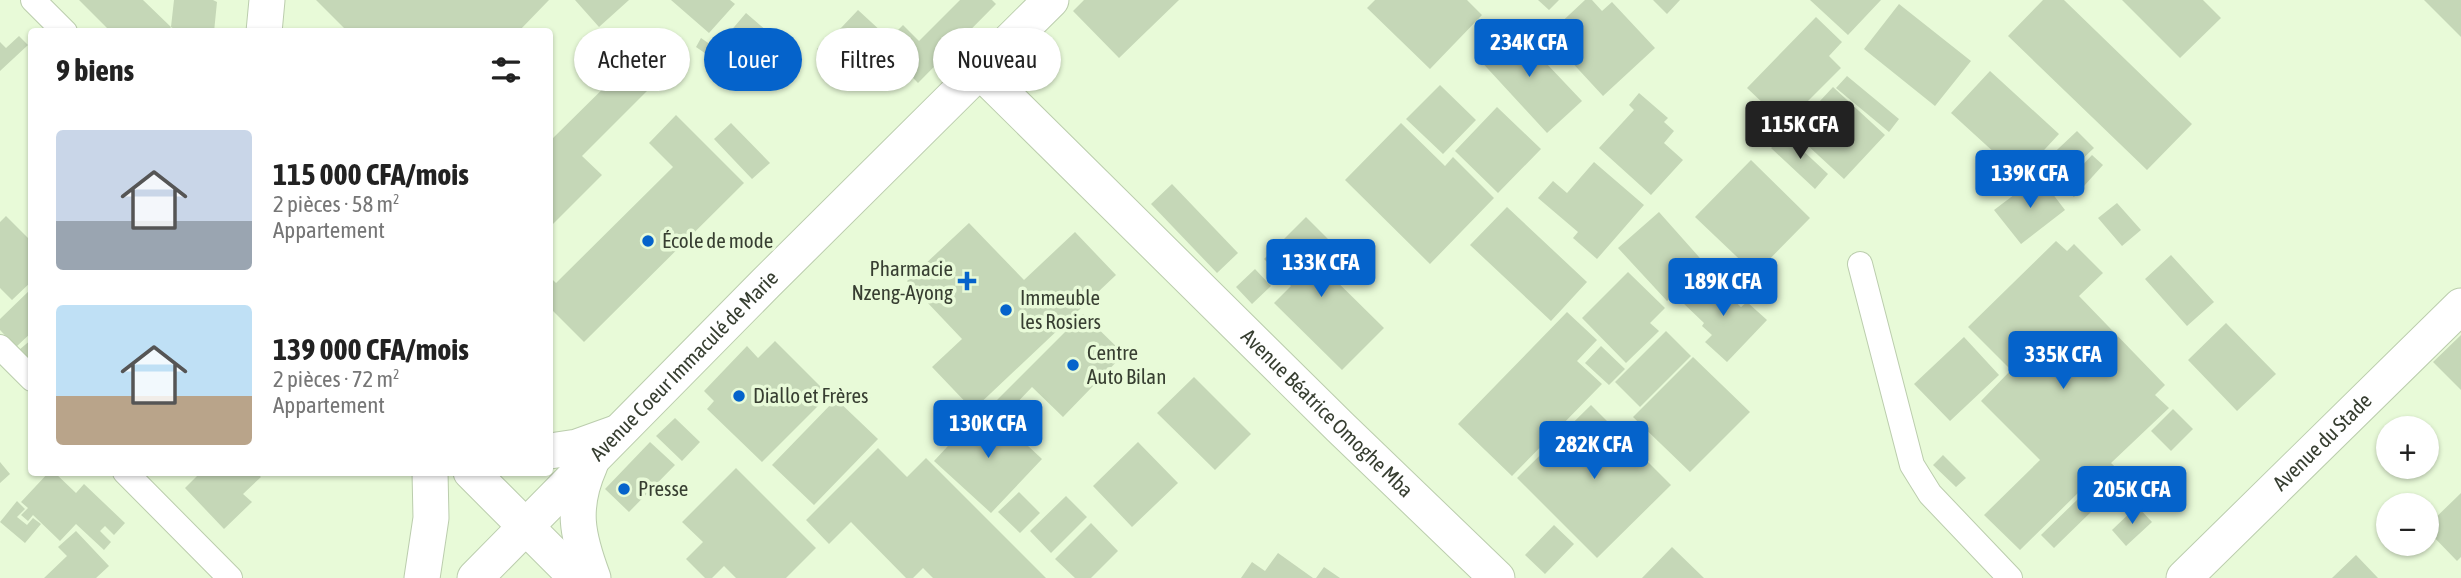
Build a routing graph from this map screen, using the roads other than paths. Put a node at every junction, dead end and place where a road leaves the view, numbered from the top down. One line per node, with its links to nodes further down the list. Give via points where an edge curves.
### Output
1 (33, 0): 4 (street)
2 (267, 0): 5 (main road)
3 (1051, 0): 6 (main road, Avenue Coeur Immaculé de Marie)
4 (61, 28)
5 (264, 28)
6 (1024, 28)
7 (962, 91): 13 (main road, Avenue Coeur Immaculé de Marie)
8 (1000, 91): 25 (main road, Avenue Béatrice Omoghe Mba)
9 (1860, 264): 26 (street, via 1912,464 1930,494)
10 (2461, 306): 27 (main road, Avenue du Stade)
11 (0, 347): 12 (street)
12 (28, 375)
13 (623, 431): 14 (main road); 15 (main road, Avenue Coeur Immaculé de Marie)
14 (553, 450)
15 (592, 461): 19 (main road, Avenue Coeur Immaculé de Marie); 24 (main road, via 577,508 578,531)
16 (129, 476): 20 (street)
17 (430, 476): 21 (main road, via 431,518)
18 (475, 476): 19 (main road)
19 (527, 526): 22 (main road, Avenue Coeur Immaculé de Marie); 23 (main road)
20 (230, 578)
21 (422, 578)
22 (475, 578)
23 (577, 578)
24 (593, 578)
25 (1497, 578)
26 (2010, 578)
27 (2184, 578)

